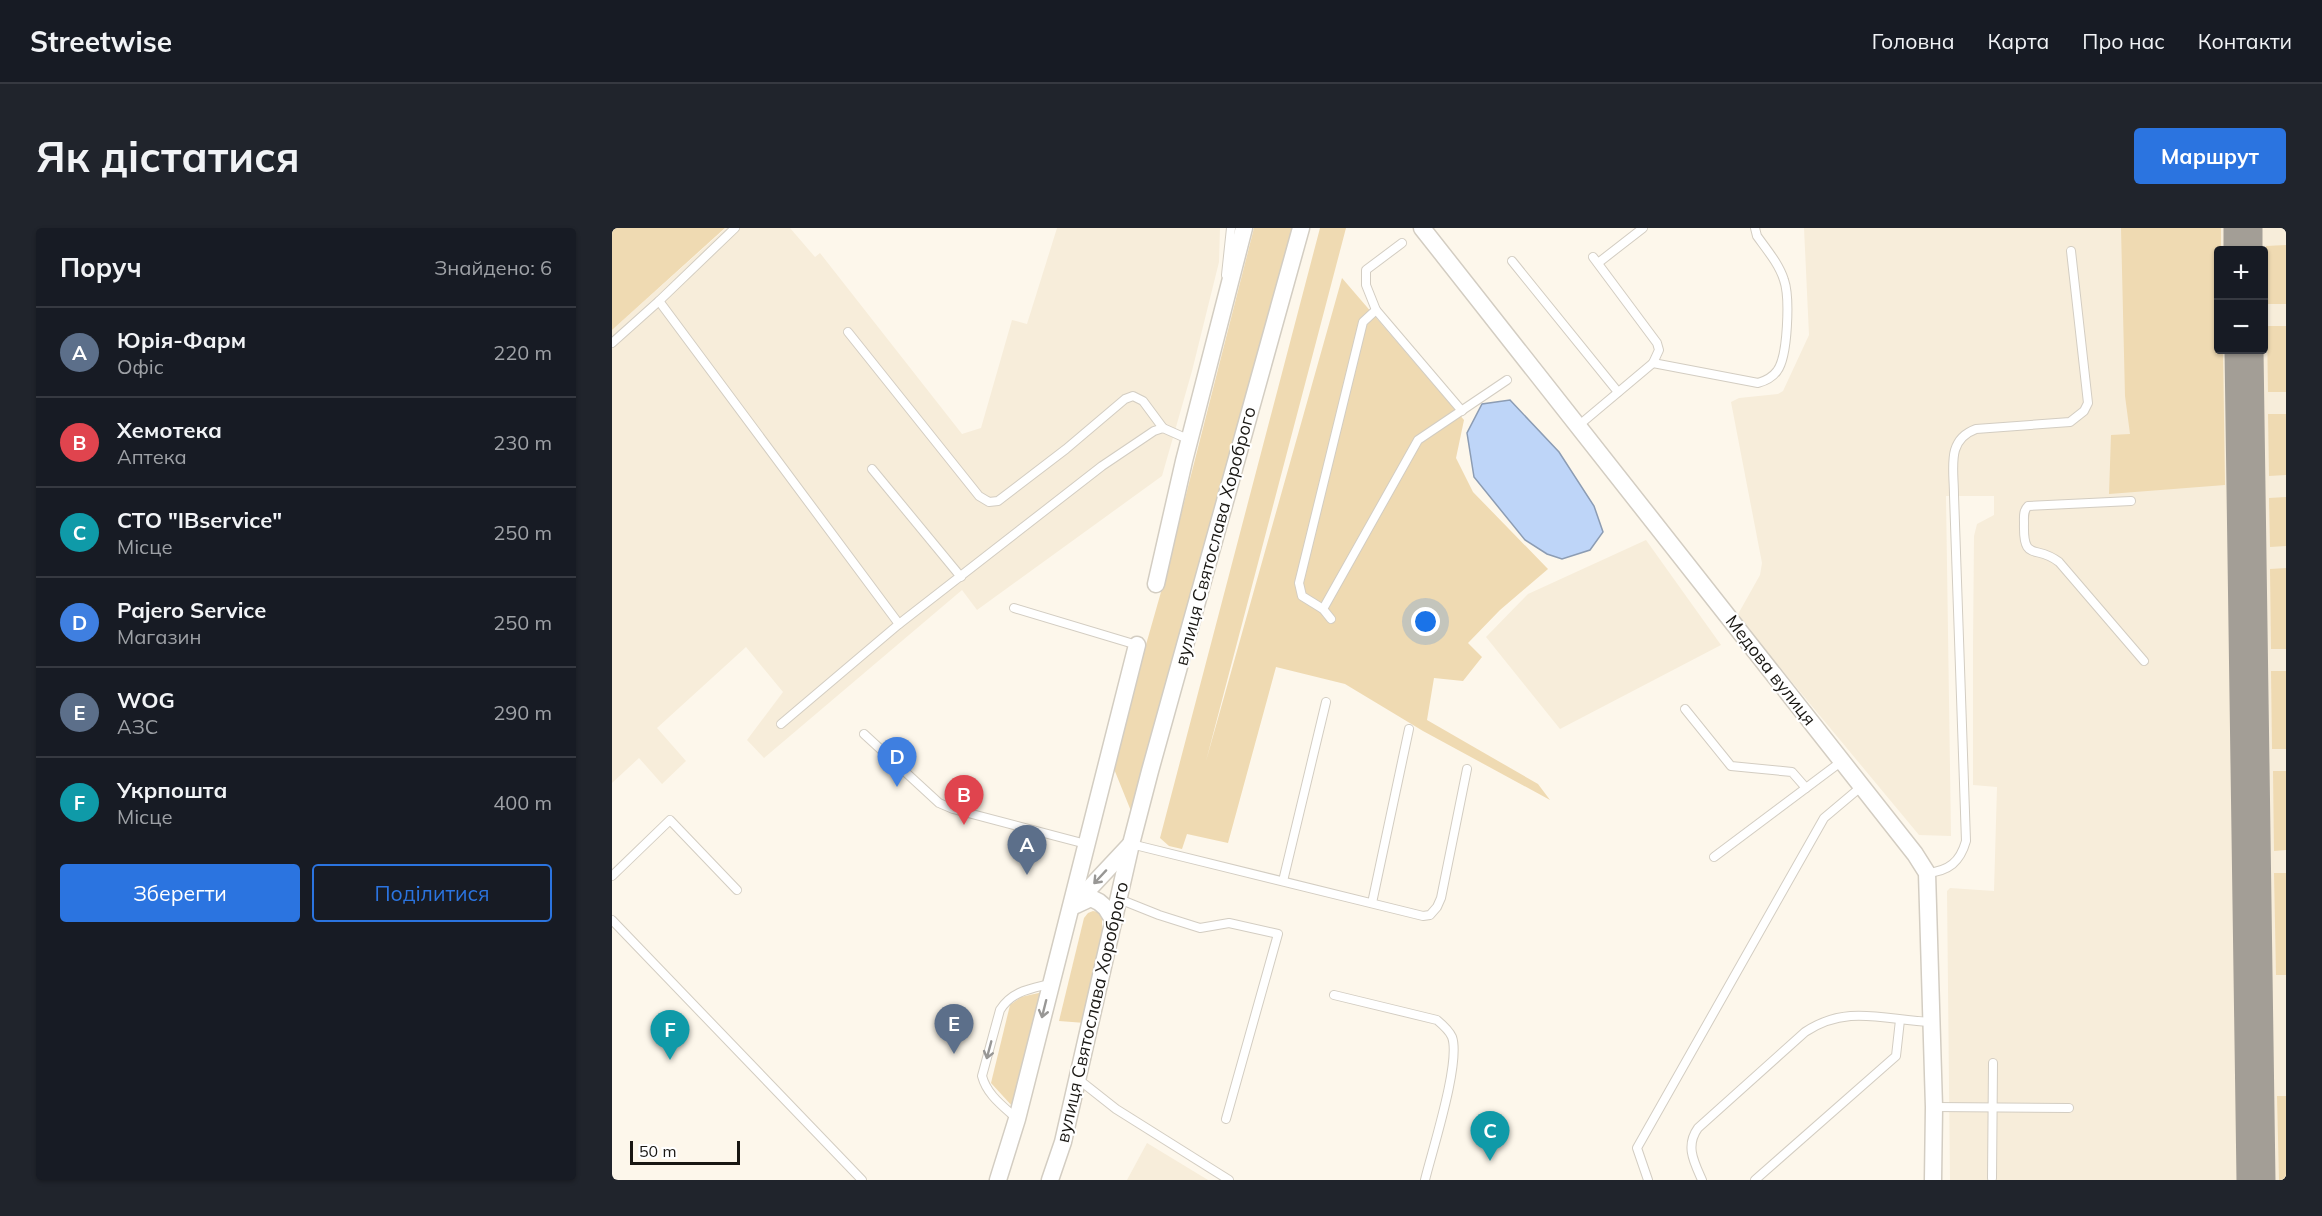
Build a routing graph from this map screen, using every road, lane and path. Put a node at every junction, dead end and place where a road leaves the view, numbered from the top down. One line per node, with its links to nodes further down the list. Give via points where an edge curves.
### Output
1 (735, 228): 11 (lane)
2 (1231, 228): 12 (lane)
3 (1244, 228): 12 (street)
4 (1300, 228): 43 (street, вулиця Святослава Хороброго)
5 (1422, 228): 20 (street, Медова вулиця)
6 (1643, 228): 16 (lane, via 1595,260 1657,343)
7 (1755, 228): 16 (lane, via 1779,268 1786,289 1783,359 1777,371 1758,383)
8 (1401, 243): 13 (lane, via 1365,270 1366,285)
9 (2071, 251): 45 (lane, via 2088,403 2084,411 2070,422 1976,429 1958,440 1954,451 1966,841 1952,867)
10 (1512, 261): 18 (lane)
11 (659, 301): 15 (lane); 30 (lane)
12 (1225, 302): 22 (street)
13 (1376, 310): 19 (lane); 28 (lane, via 1363,322 1299,583 1302,596)
14 (848, 332): 21 (lane, via 979,496 989,502 998,501 1125,399 1133,396 1143,400)
15 (612, 343)
16 (1653, 363): 18 (lane)
17 (1507, 380): 19 (lane)
18 (1618, 392): 20 (lane)
19 (1462, 411): 28 (lane, via 1418,440)
20 (1578, 426): 38 (street, Медова вулиця)
21 (1163, 428): 22 (lane); 25 (lane, via 1102,466)
22 (1190, 440): 26 (street)
23 (872, 469): 25 (lane)
24 (2132, 501): 32 (lane, via 2028,506 2024,510 2024,542 2030,550 2059,562)
25 (961, 577): 30 (lane)
26 (1156, 584)
27 (1014, 608): 31 (lane)
28 (1323, 609): 29 (lane)
29 (1331, 619)
30 (899, 624): 35 (lane)
31 (1137, 645): 42 (street, вулиця Святослава Хороброго)
32 (2144, 661)
33 (1326, 702): 47 (lane)
34 (1685, 708): 41 (lane, via 1731,766 1792,772)
35 (781, 724)
36 (1409, 729): 50 (lane)
37 (864, 734): 42 (lane, via 939,803)
38 (1842, 761): 40 (street, Медова вулиця); 41 (lane)
39 (1467, 769): 50 (lane, via 1437,907 1423,916)
40 (1862, 786): 45 (street, Медова вулиця); 71 (lane, via 1824,818 1637,1148)
41 (1806, 788): 44 (lane)
42 (1086, 844): 51 (street, вулиця Святослава Хороброго)
43 (1131, 844): 47 (lane); 49 (street, вулиця Святослава Хороброго); 51 (street, вулиця Святослава Хороброго, one-way to 51)
44 (1714, 857)
45 (1927, 873): 57 (street)
46 (612, 876): 48 (lane, via 670,820)
47 (1283, 881): 50 (lane)
48 (737, 891)
49 (1119, 899): 53 (street, вулиця Святослава Хороброго); 64 (lane, via 1200,927 1229,923 1278,934)
50 (1372, 903)
51 (1069, 911): 53 (street, via 1091,898 1106,908); 54 (street, вулиця Святослава Хороброго)
52 (612, 920): 66 (lane)
53 (1114, 921): 59 (street, вулиця Святослава Хороброго)
54 (1050, 984): 63 (street, вулиця Святослава Хороброго, one-way to 63); 63 (lane, one-way to 63, via 1016,993 1006,1000 982,1076 985,1087)
55 (1334, 995): 70 (lane, via 1437,1020 1451,1036 1454,1046 1449,1090)
56 (1900, 1020): 57 (lane); 72 (lane, via 1852,1015 1818,1023 1805,1032 1691,1137 1690,1148); 73 (lane, via 1896,1056)
57 (1932, 1022): 60 (street)
58 (1993, 1063): 61 (lane)
59 (1078, 1079): 68 (street, вулиця Святослава Хороброго); 69 (lane)
60 (1934, 1107): 61 (lane); 74 (street)
61 (1992, 1107): 62 (lane); 65 (lane)
62 (2069, 1107)
63 (1017, 1119): 67 (street, вулиця Святослава Хороброго)
64 (1226, 1119)
65 (1992, 1178)
66 (862, 1180)
67 (998, 1180)
68 (1050, 1180)
69 (1229, 1180)
70 (1425, 1180)
71 (1648, 1180)
72 (1702, 1180)
73 (1755, 1180)
74 (1933, 1180)

